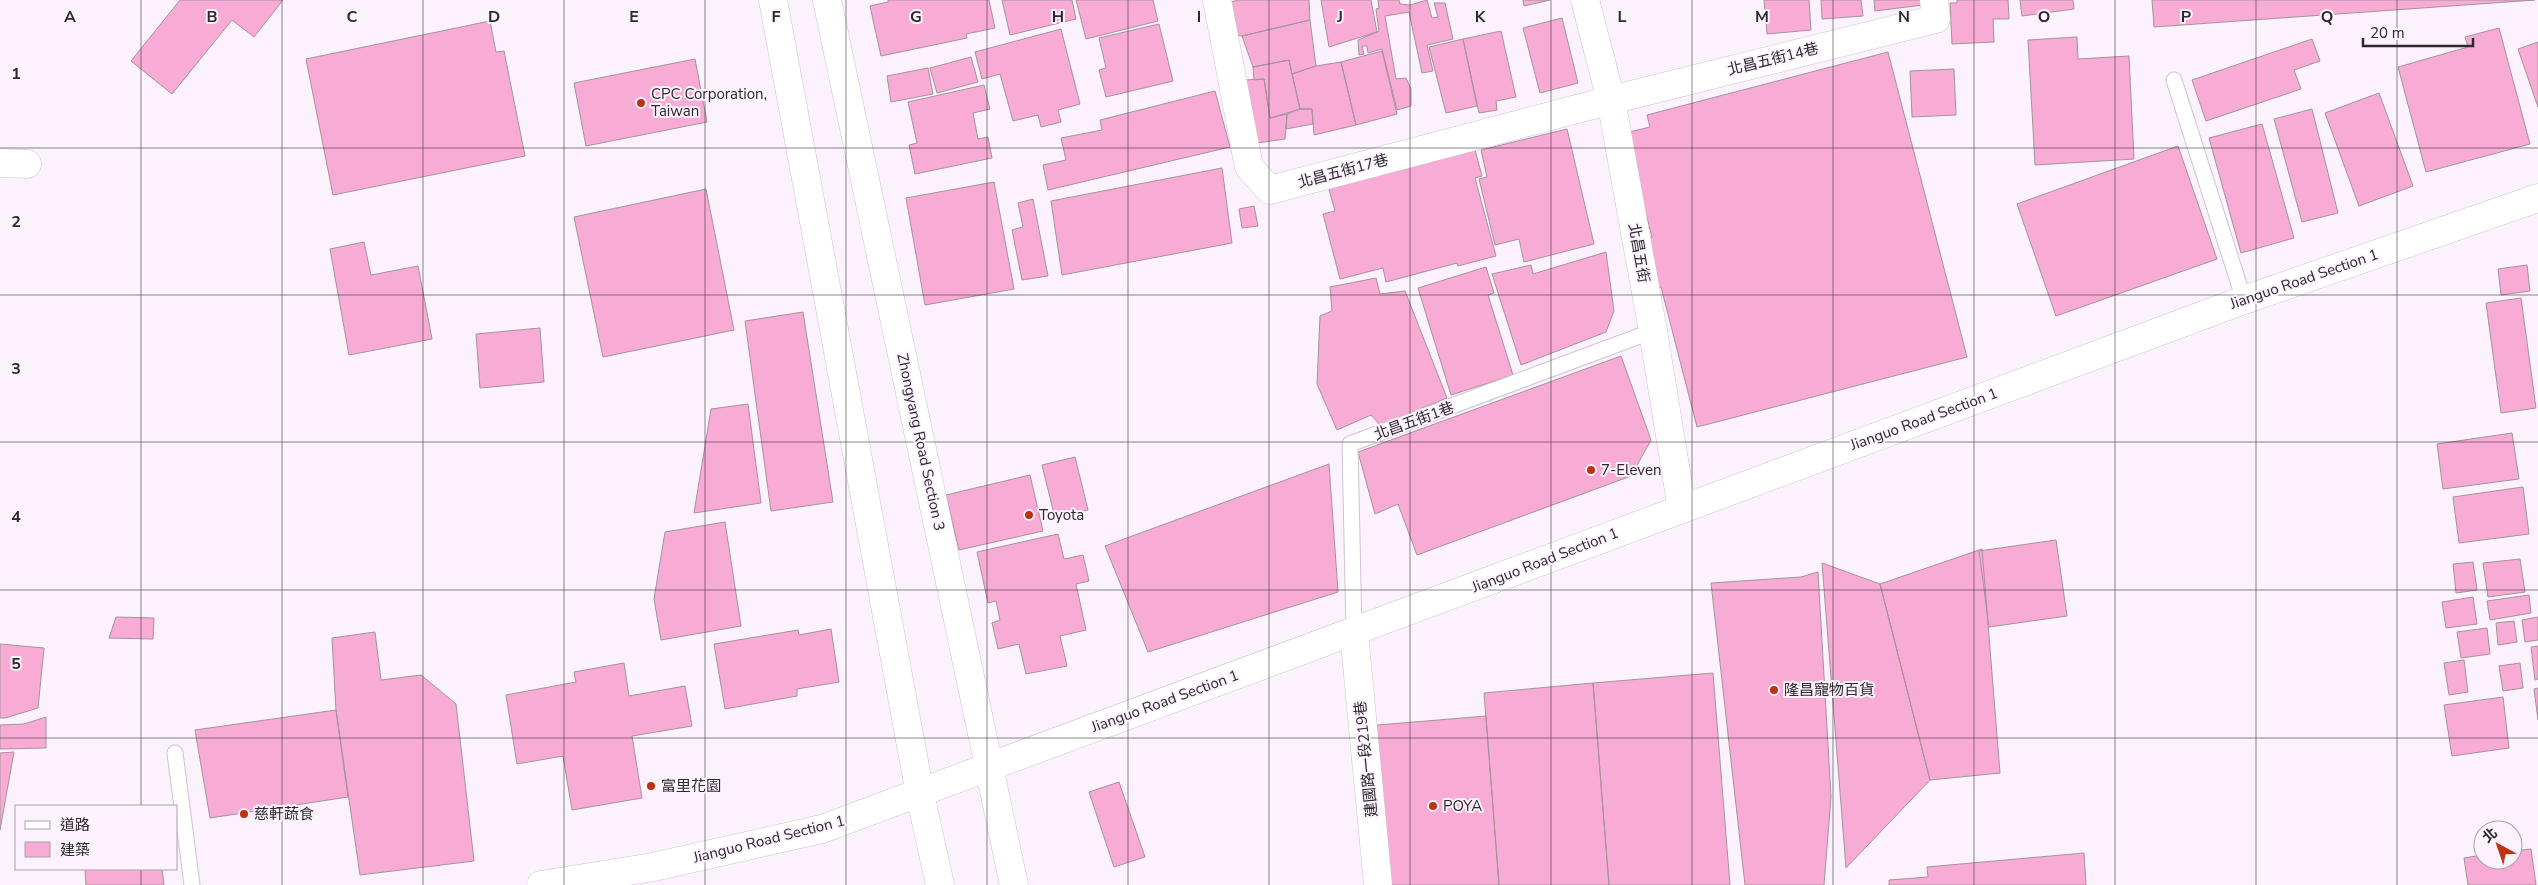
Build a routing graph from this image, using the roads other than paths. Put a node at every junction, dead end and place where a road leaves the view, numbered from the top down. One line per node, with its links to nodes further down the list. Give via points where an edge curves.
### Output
1 (773, 0): 17 (street)
2 (827, 0): 16 (street, Zhongyang Road Section 3)
3 (1217, 0): 7 (street, 北昌五街17巷, via 1249,167 1270,190)
4 (1585, 0): 7 (street, 北昌五街)
5 (1935, 10): 7 (street, 北昌五街14巷)
6 (2174, 80): 11 (lane)
7 (1611, 100): 12 (street, 北昌五街)
8 (0, 163): 9 (street)
9 (27, 164)
10 (2538, 198): 11 (street, Jianguo Road Section 1)
11 (2244, 300): 13 (street, Jianguo Road Section 1)
12 (1653, 331): 13 (street, 北昌五街); 14 (lane, 北昌五街1巷, via 1350,444)
13 (1682, 508): 14 (street, Jianguo Road Section 1)
14 (1354, 633): 16 (street, Jianguo Road Section 1); 22 (street, 建國路一段219巷)
15 (175, 754): 18 (lane)
16 (990, 765): 17 (street, Jianguo Road Section 1); 21 (street, Zhongyang Road Section 3)
17 (920, 794): 19 (street, Jianguo Road Section 1, via 822,829 652,867); 20 (street)
18 (192, 885)
19 (542, 885)
20 (940, 885)
21 (1014, 885)
22 (1378, 885)

